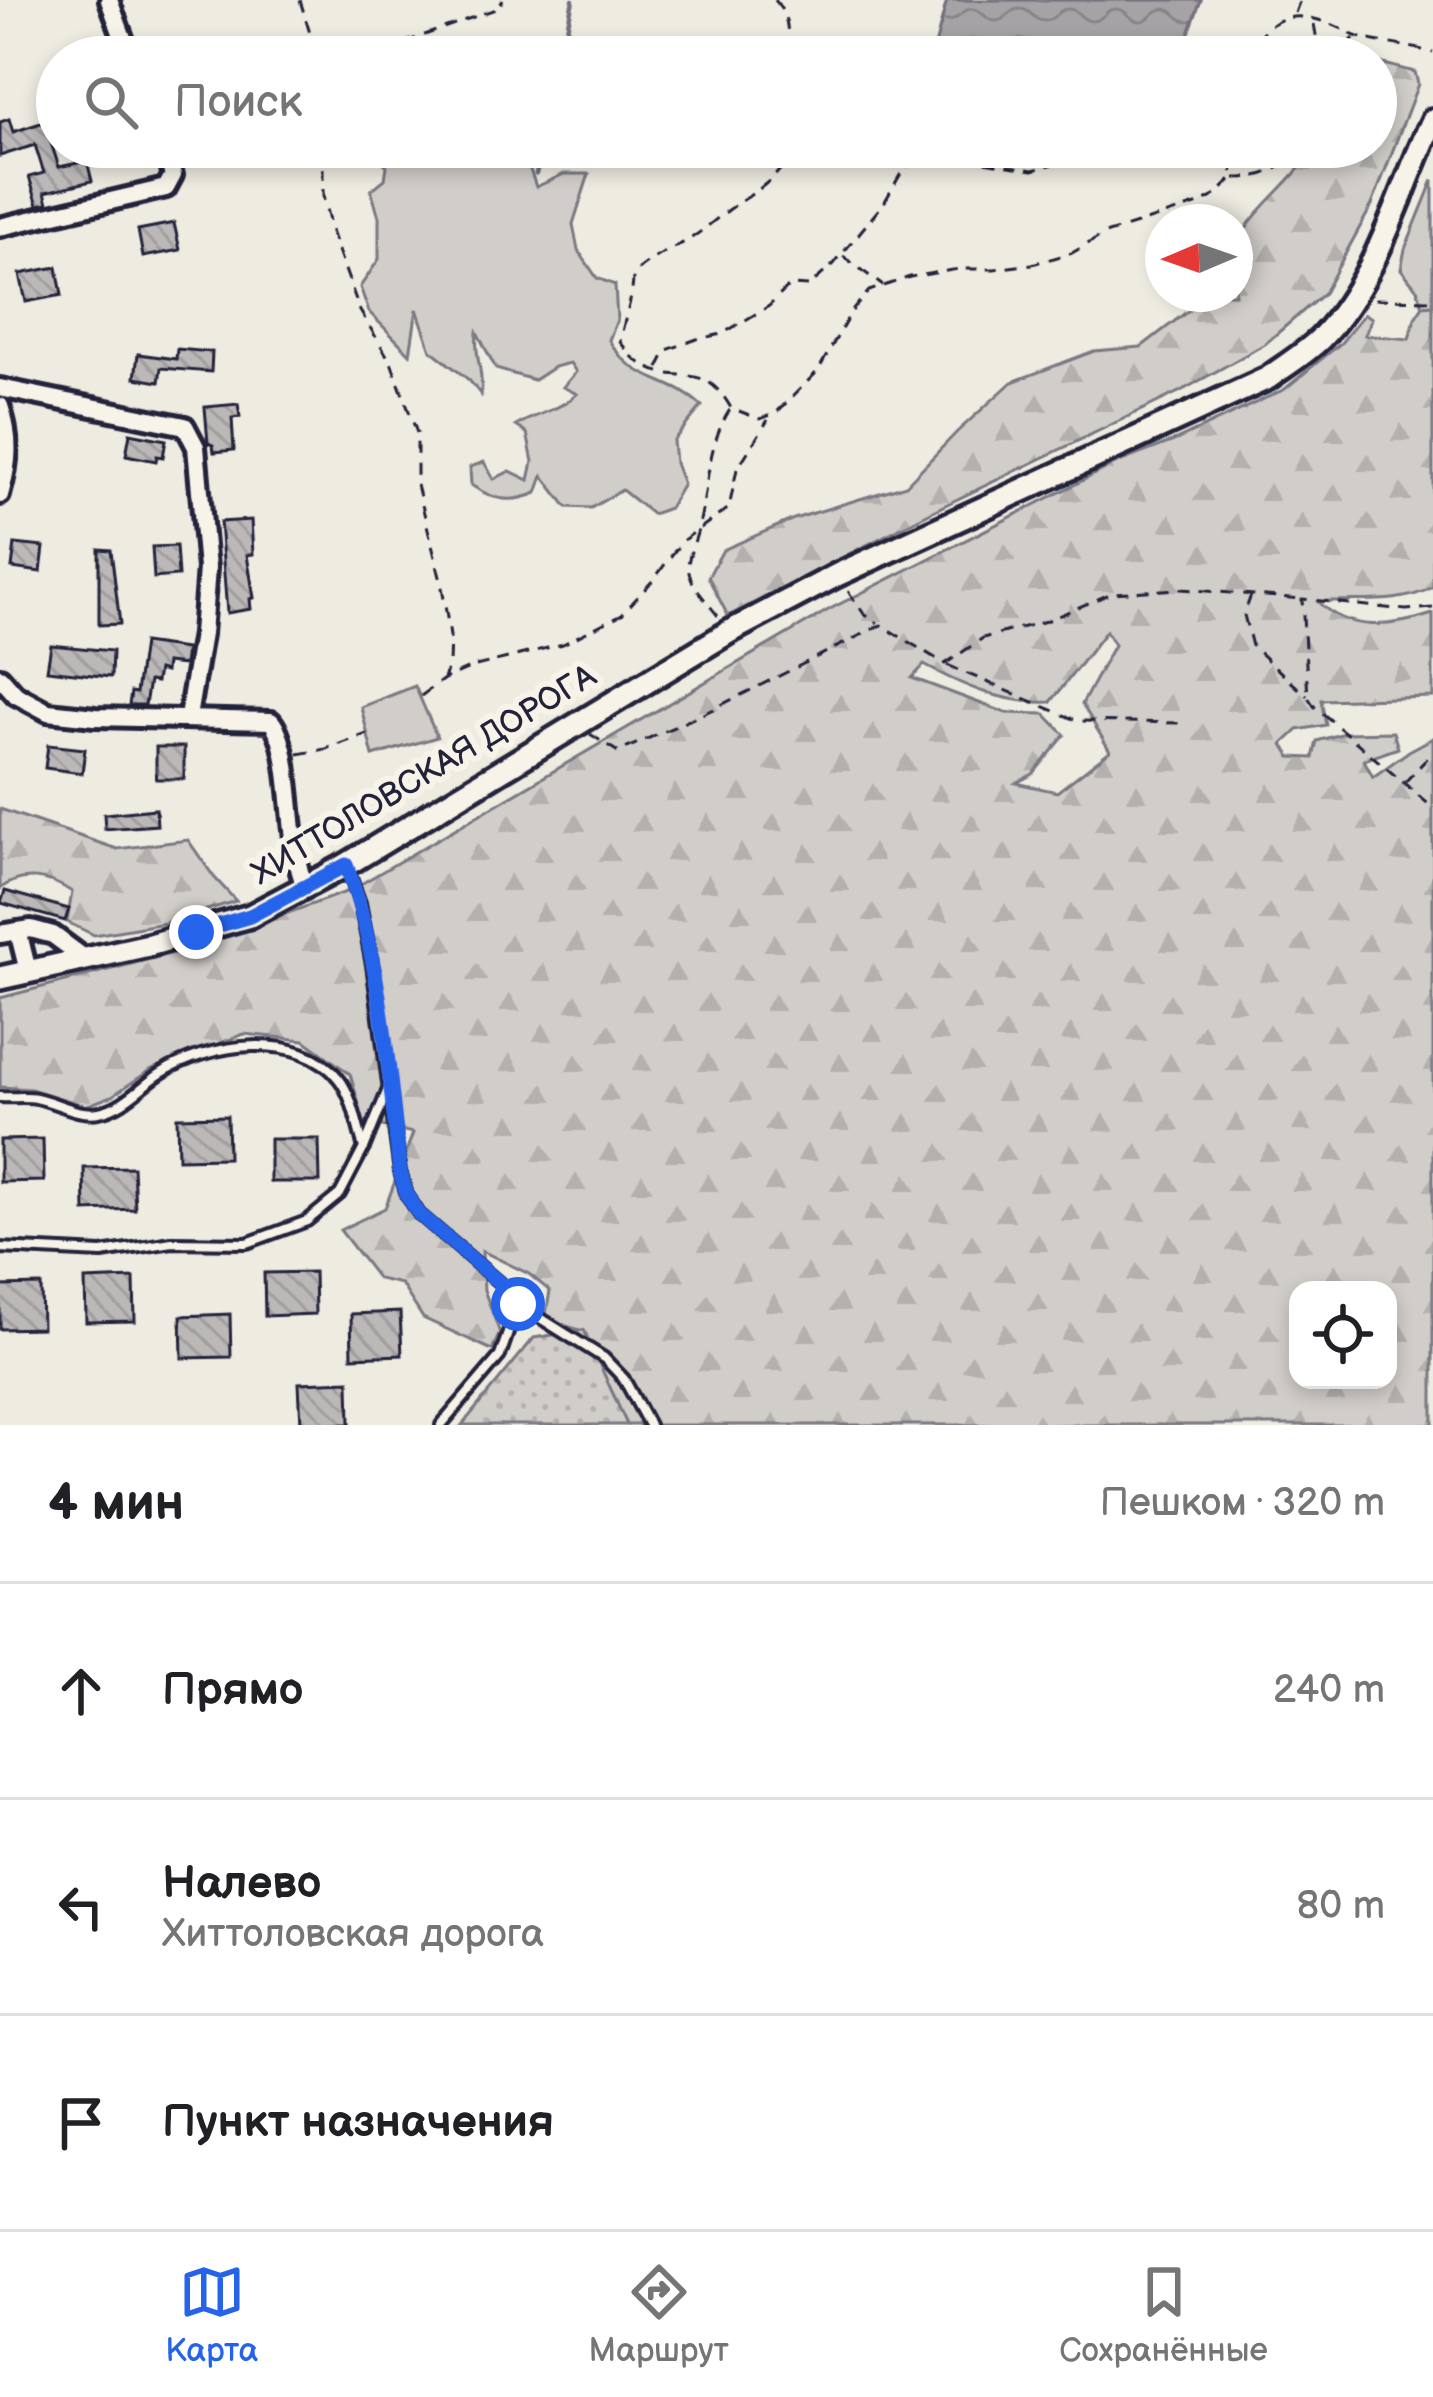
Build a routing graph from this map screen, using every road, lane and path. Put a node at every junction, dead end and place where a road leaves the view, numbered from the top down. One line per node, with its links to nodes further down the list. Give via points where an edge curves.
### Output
1 (109, 0): 8 (street)
2 (301, 0): 9 (path)
3 (503, 0): 10 (path)
4 (775, 0): 11 (path)
5 (1300, 0): 6 (path)
6 (1294, 15): 7 (path); 12 (path)
7 (1314, 20): 13 (path); 14 (path)
8 (122, 36)
9 (311, 36)
10 (422, 36)
11 (789, 36)
12 (1260, 36)
13 (1317, 36)
14 (1355, 36)
15 (1397, 45): 16 (path)
16 (1433, 53)
17 (1433, 120): 28 (street, ХИТТОЛОВСКАЯ ДОРОГА)
18 (170, 168): 25 (street, via 166,188)
19 (323, 168): 45 (path, via 332,234 417,433 417,484 450,636)
20 (781, 168): 30 (path, via 633,275 620,342)
21 (904, 168): 26 (path)
22 (1232, 168): 24 (path)
23 (1279, 168): 24 (path)
24 (1233, 178): 27 (path, via 1199,205 1105,233 1072,253)
25 (0, 227)
26 (842, 255): 27 (path); 30 (path, via 809,286 790,285 722,334 667,350)
27 (883, 286): 34 (path, via 850,312 818,371)
28 (1354, 298): 29 (path); 37 (street, ХИТТОЛОВСКАЯ ДОРОГА, via 1317,343 1268,377)
29 (1433, 300)
30 (657, 371): 33 (path, via 697,376 719,388)
31 (0, 388): 48 (street, via 185,425 196,447 207,568)
32 (0, 406): 35 (street, via 9,461)
33 (731, 408): 34 (path); 36 (path, via 710,449)
34 (769, 418): 36 (path, via 737,469 729,508)
35 (0, 495)
36 (698, 530): 42 (path, via 688,567); 45 (path, via 622,614 563,644)
37 (837, 575): 41 (path); 42 (street, ХИТТОЛОВСКАЯ ДОРОГА)
38 (1251, 595): 39 (path); 43 (path, via 1112,593 983,638); 47 (path, via 1244,615 1252,646)
39 (1302, 598): 40 (path); 47 (path)
40 (1433, 608)
41 (881, 626): 43 (path); 49 (path, via 618,752)
42 (729, 632): 49 (street, ХИТТОЛОВСКАЯ ДОРОГА)
43 (945, 664): 50 (path, via 1078,721)
44 (0, 677): 48 (street, via 48,712)
45 (444, 679): 46 (path)
46 (421, 696)
47 (1308, 697): 54 (path)
48 (188, 718): 53 (street, via 271,721)
49 (574, 724): 56 (street, ХИТТОЛОВСКАЯ ДОРОГА)
50 (1182, 724)
51 (367, 734): 53 (path)
52 (1433, 752): 54 (path)
53 (284, 757): 57 (street)
54 (1404, 783): 55 (path)
55 (1433, 808)
56 (346, 865): 57 (street, ХИТТОЛОВСКАЯ ДОРОГА); 62 (lane)
57 (305, 886): 59 (street, ХИТТОЛОВСКАЯ ДОРОГА, via 250,916)
58 (9, 933): 59 (street, via 53,935); 60 (street)
59 (84, 958): 60 (street, ХИТТОЛОВСКАЯ ДОРОГА)
60 (28, 971): 61 (street, ХИТТОЛОВСКАЯ ДОРОГА)
61 (0, 978)
62 (390, 1084): 64 (lane); 66 (lane, via 407,1195)
63 (0, 1097): 64 (lane, via 100,1112 163,1072 212,1053 248,1044 300,1051 346,1089)
64 (364, 1148): 65 (lane, via 340,1194 308,1221 247,1244 172,1242 102,1253)
65 (0, 1248)
66 (518, 1304): 67 (lane, via 500,1356); 68 (lane, via 604,1358)
67 (441, 1425)
68 (649, 1425)

